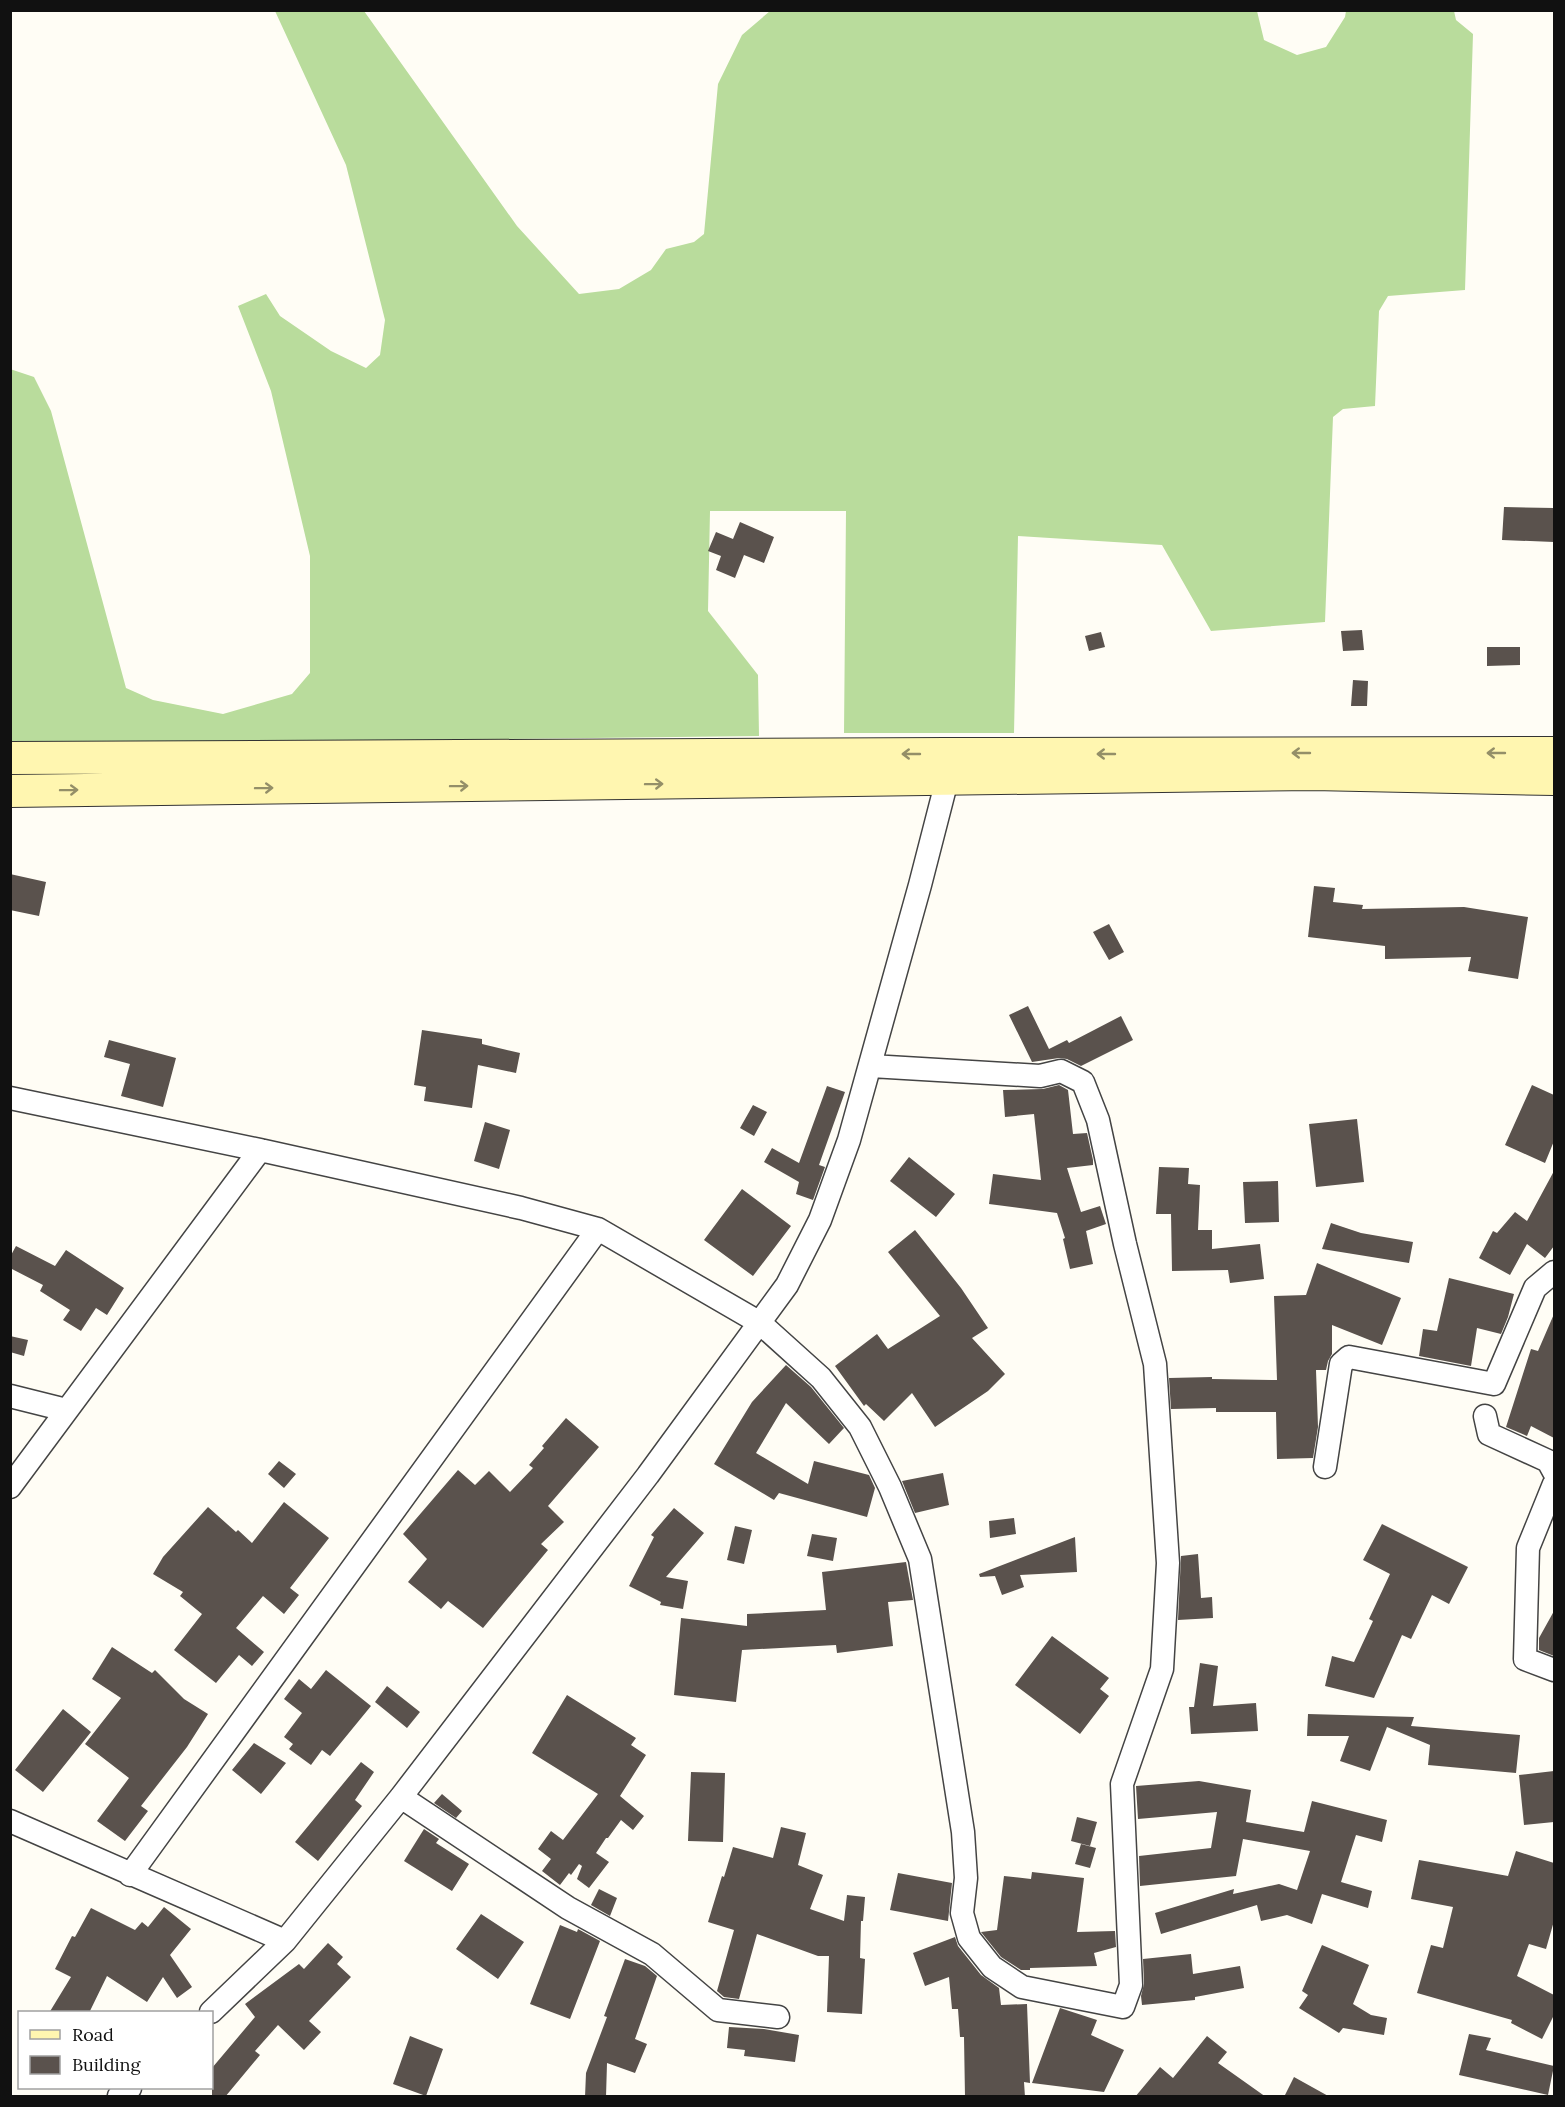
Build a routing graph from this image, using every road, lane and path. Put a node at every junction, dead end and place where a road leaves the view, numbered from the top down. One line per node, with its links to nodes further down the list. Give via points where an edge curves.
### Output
1 (1554, 753): 3 (main road, one-way to 3)
2 (10, 759): 3 (main road, one-way to 2)
3 (947, 767): 4 (main road); 5 (main road, one-way to 3); 6 (street)
4 (1554, 779)
5 (10, 791)
6 (871, 1065): 11 (street, via 820,1220 787,1285); 11 (street, via 1040,1076 1061,1071 1083,1082 1098,1120 1155,1364 1168,1563 1162,1669 1122,1784 1131,1985 1123,2007 1022,1988 992,1967 969,1938 962,1913 966,1878 963,1832 920,1559 860,1427 821,1378)
7 (10, 1098): 8 (street)
8 (260, 1150): 9 (street); 13 (street)
9 (598, 1229): 11 (street); 22 (street)
10 (1554, 1272): 15 (street, via 1536,1288 1494,1384 1345,1359 1341,1364)
11 (760, 1323): 20 (street)
12 (10, 1396): 13 (street)
13 (66, 1410): 18 (street)
14 (1485, 1416): 16 (street, via 1489,1434 1548,1461)
15 (1325, 1467)
16 (1554, 1472)
17 (1554, 1485): 19 (street, via 1528,1548 1525,1659)
18 (10, 1488)
19 (1554, 1670)
20 (401, 1797): 23 (street); 25 (street, via 568,1908 652,1954 718,2010)
21 (10, 1821): 22 (street)
22 (130, 1875): 23 (street)
23 (285, 1941): 24 (street)
24 (213, 2011)
25 (778, 2017)

